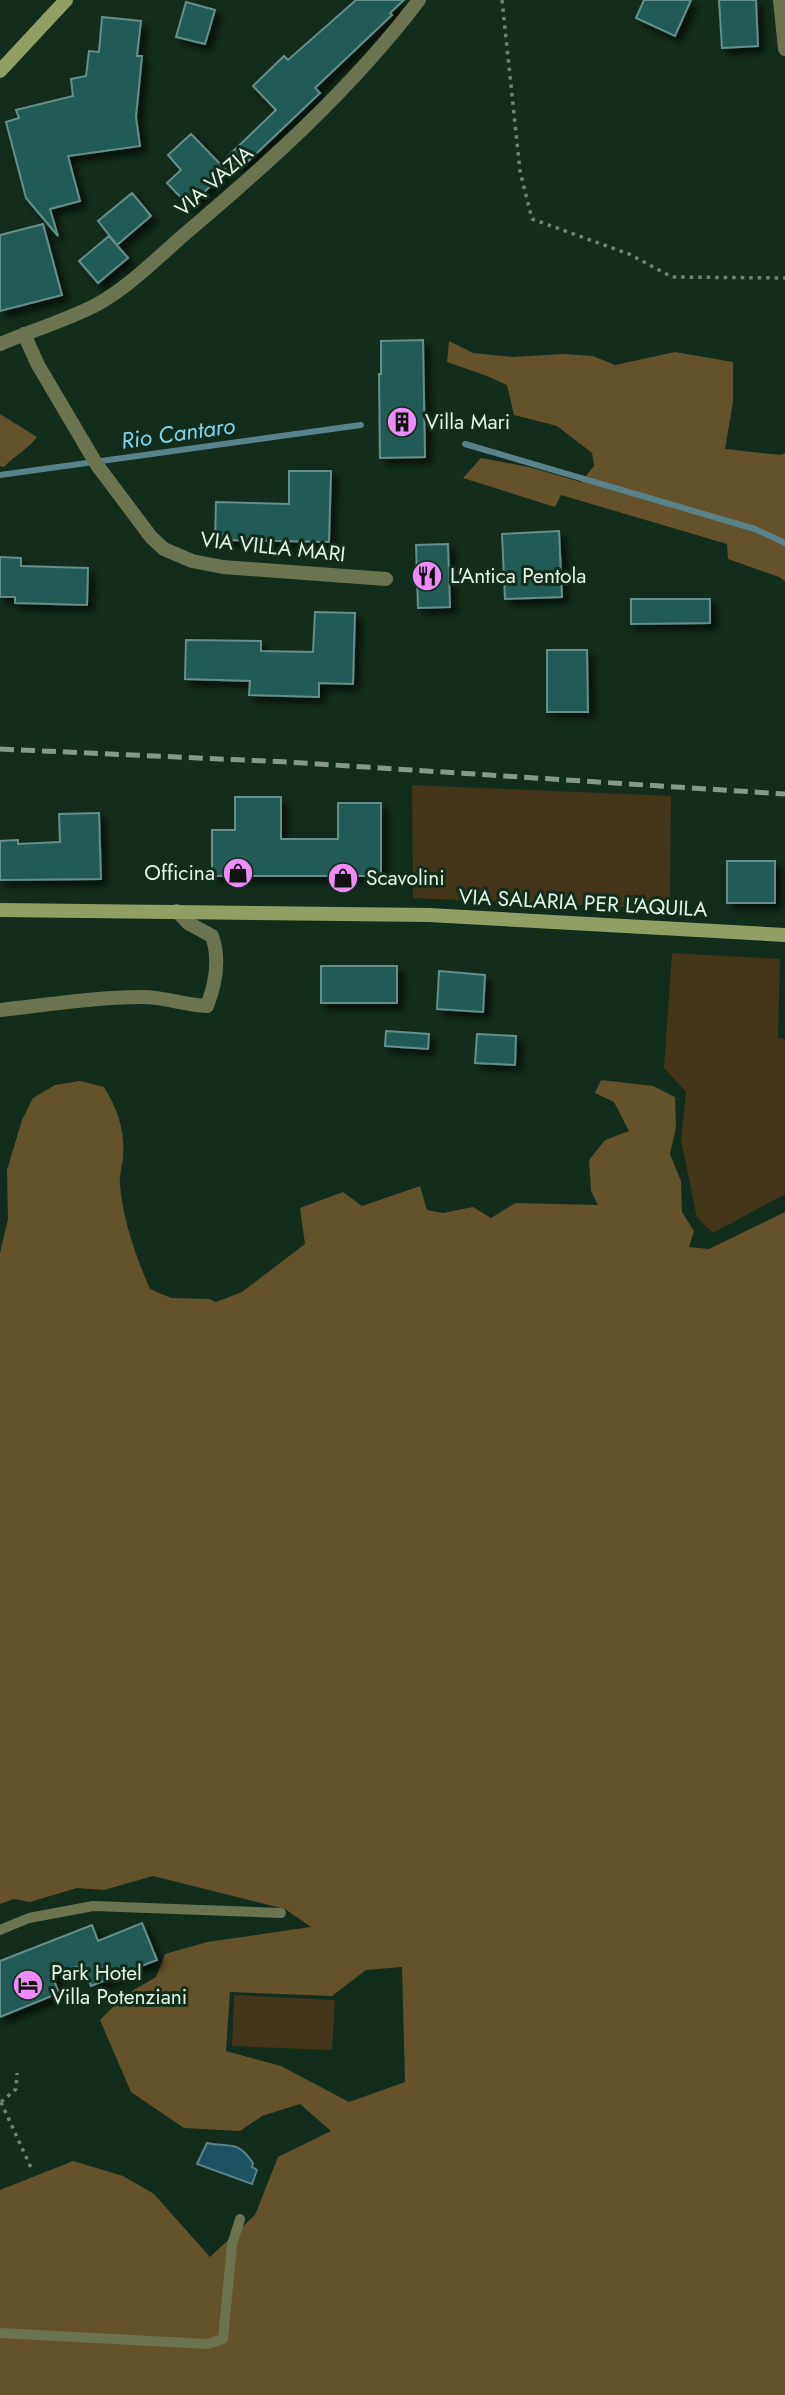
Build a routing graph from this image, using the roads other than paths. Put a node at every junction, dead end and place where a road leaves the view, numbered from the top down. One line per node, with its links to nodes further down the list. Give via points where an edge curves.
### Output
1 (65, 0): 5 (main road)
2 (419, 0): 6 (street, VIA VAZIA, via 327,106 123,287 94,306)
3 (780, 0): 4 (street)
4 (785, 49)
5 (0, 71)
6 (24, 334): 7 (street, VIA VAZIA); 8 (street, VIA VILLA MARI, via 97,465 164,549 223,567)
7 (0, 344)
8 (386, 579)
9 (0, 910): 10 (main road, VIA SALARIA PER L'AQUILA)
10 (177, 911): 11 (main road, VIA SALARIA PER L'AQUILA, via 429,915); 12 (street, via 212,936 216,946 214,989 206,1006 173,999 109,998)
11 (785, 935)
12 (0, 1010)
13 (281, 1913): 14 (lane, via 93,1906 29,1918)
14 (0, 1930)
15 (240, 2219): 16 (lane, via 232,2245 223,2339 207,2344)
16 (0, 2333)

